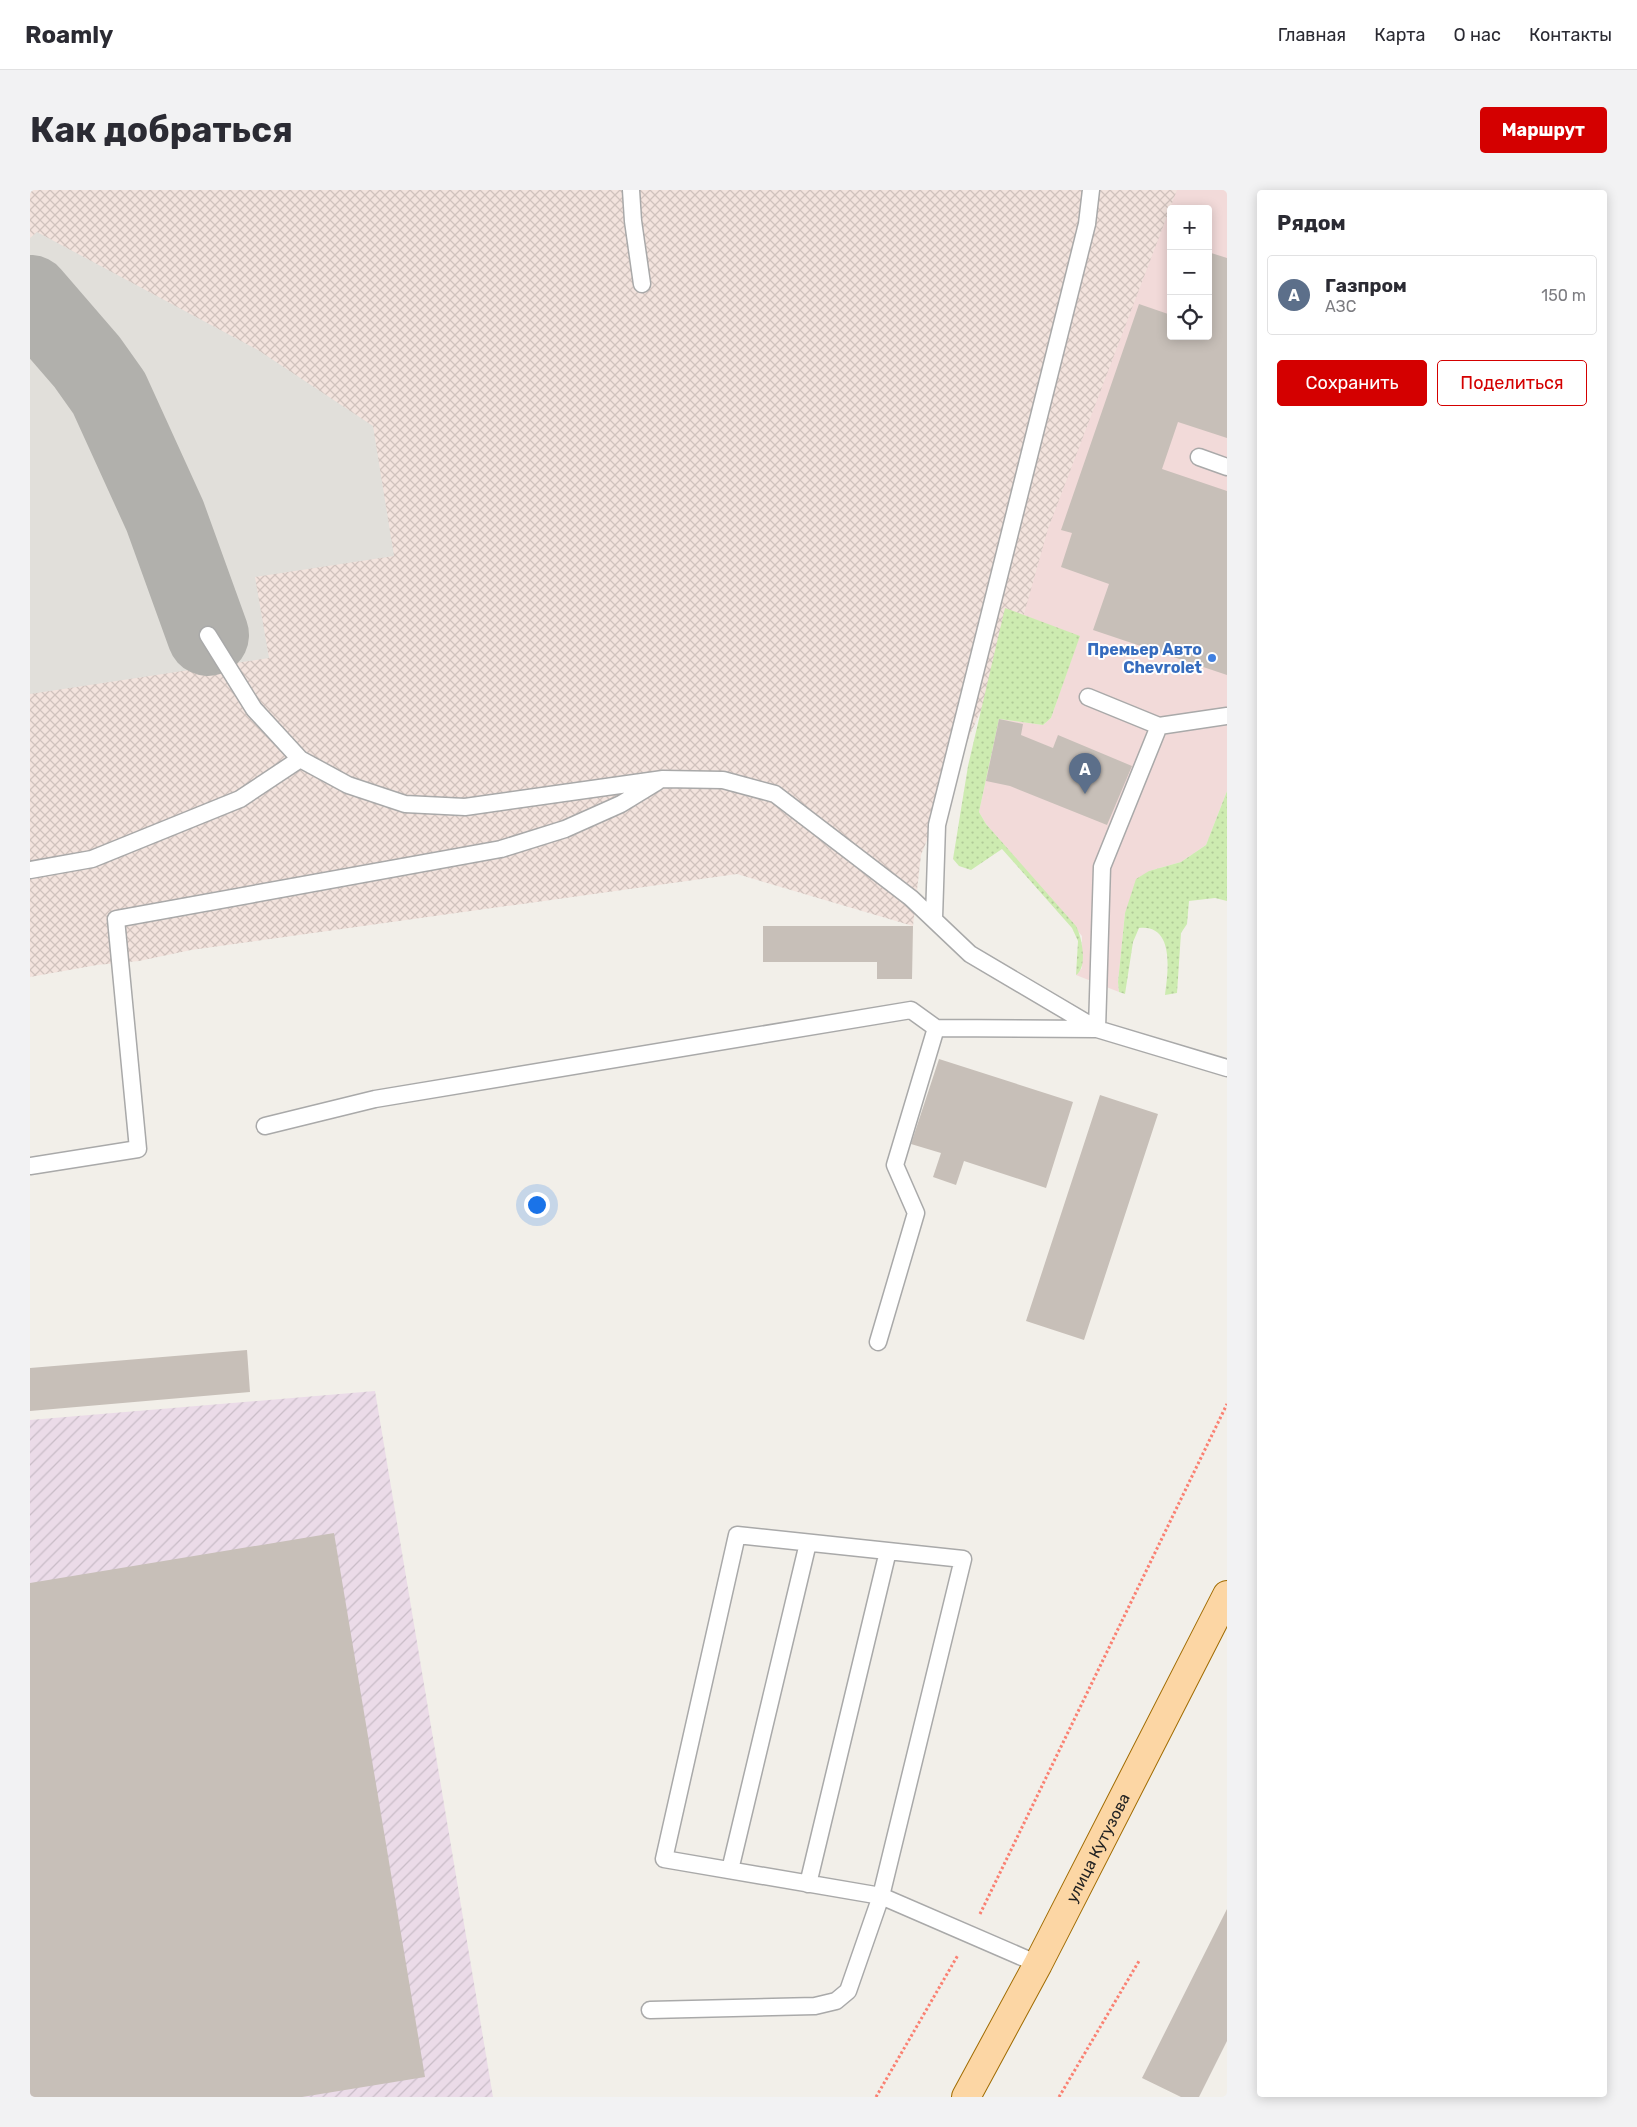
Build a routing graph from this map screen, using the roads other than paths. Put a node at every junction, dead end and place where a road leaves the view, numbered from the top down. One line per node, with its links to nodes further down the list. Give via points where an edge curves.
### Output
1 (631, 190): 3 (lane)
2 (1091, 190): 13 (lane, via 1087,224 937,826)
3 (642, 284)
4 (1199, 457): 5 (lane)
5 (1227, 467)
6 (208, 635): 10 (lane, via 254,709)
7 (1088, 697): 9 (lane)
8 (1227, 716): 9 (lane)
9 (1159, 726): 15 (lane, via 1102,867)
10 (300, 760): 11 (lane, via 348,785 405,804 465,806); 12 (lane, via 240,799 92,859)
11 (662, 779): 13 (lane, via 723,780 775,794); 18 (lane, via 622,804 573,826 501,849 116,918 138,1149)
12 (30, 870)
13 (934, 918): 15 (lane, via 970,954)
14 (936, 1028): 15 (lane); 17 (lane, via 911,1010 375,1099); 19 (lane, via 895,1165 916,1213)
15 (1097, 1028): 16 (lane)
16 (1227, 1068)
17 (265, 1126)
18 (30, 1166)
19 (878, 1342)
20 (808, 1543): 21 (lane); 23 (lane); 23 (lane, via 737,1536 664,1859)
21 (888, 1551): 24 (lane); 25 (lane, via 963,1559)
22 (1227, 1595): 26 (main road, улица Кутузова)
23 (730, 1870): 24 (lane)
24 (808, 1884): 25 (lane)
25 (881, 1896): 26 (lane); 27 (lane, via 848,1991 836,2001 815,2006)
26 (1038, 1964): 28 (main road, улица Кутузова)
27 (650, 2010)
28 (966, 2097)

